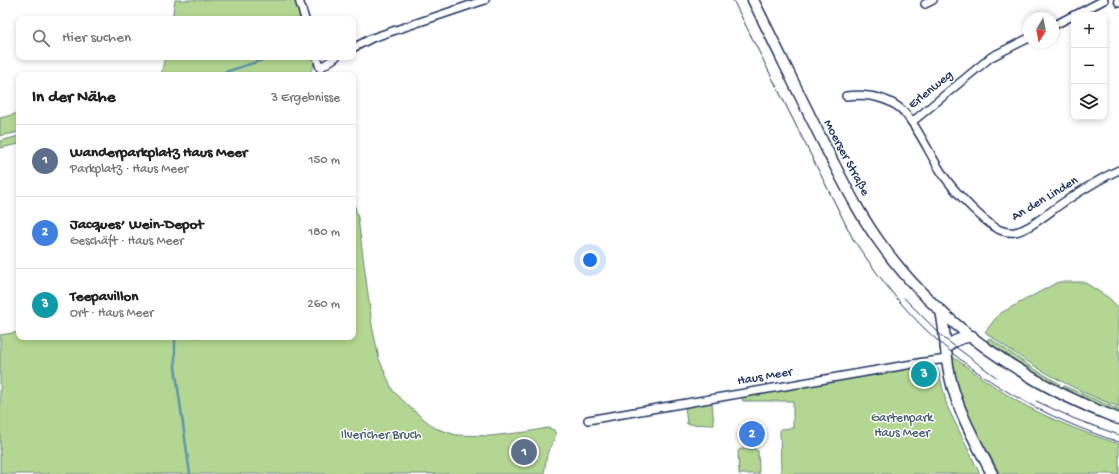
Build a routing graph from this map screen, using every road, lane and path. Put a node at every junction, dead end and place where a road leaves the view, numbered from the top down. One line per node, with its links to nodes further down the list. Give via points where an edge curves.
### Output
1 (299, 0): 8 (street)
2 (485, 0): 12 (street, via 372,38)
3 (753, 0): 18 (main road, Moerser Straße, via 808,114 863,218 899,268)
4 (933, 0): 6 (street)
5 (1104, 0): 7 (street)
6 (926, 4)
7 (1080, 12)
8 (304, 16)
9 (1071, 17): 10 (street)
10 (1059, 23)
11 (1023, 41): 16 (street, Erlenweg, via 991,58)
12 (356, 46)
13 (318, 60): 14 (street, via 320,68)
14 (332, 60)
15 (846, 96): 16 (street, Erlenweg, via 860,94 891,103 901,109)
16 (912, 122): 17 (street, An den Linden, via 941,172 961,196 981,216 1000,230 1009,233 1028,226)
17 (1119, 170)
18 (941, 311): 19 (main road, Moerser Straße); 20 (main road)
19 (972, 336): 20 (main road, via 950,343); 22 (main road, Moerser Straße, via 1021,372 1058,393)
20 (946, 348): 21 (main road)
21 (947, 359): 23 (street, Haus Meer); 24 (main road, via 960,408)
22 (1119, 419)
23 (588, 420)
24 (992, 474)

